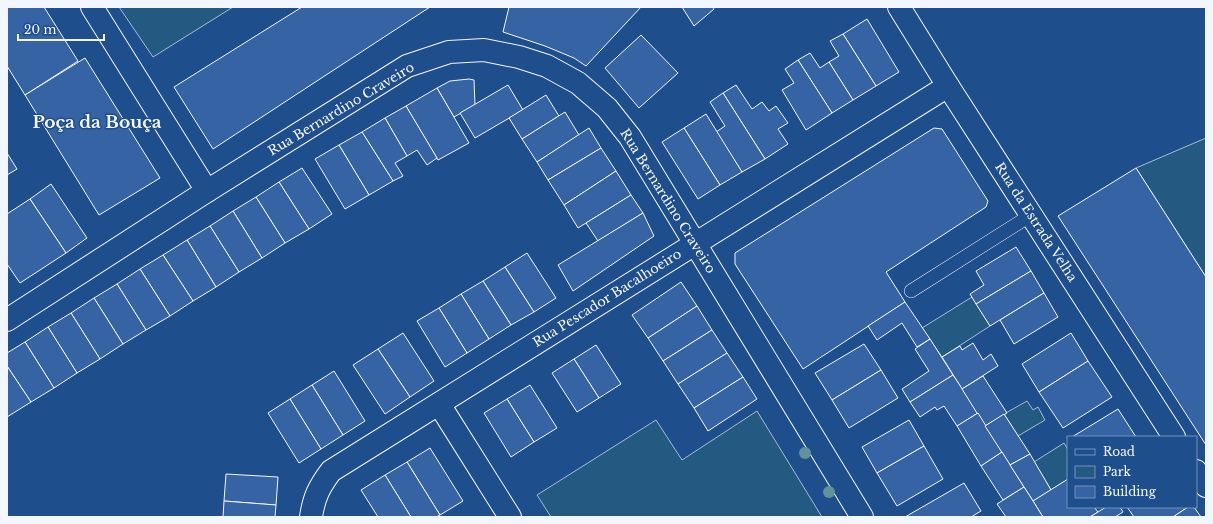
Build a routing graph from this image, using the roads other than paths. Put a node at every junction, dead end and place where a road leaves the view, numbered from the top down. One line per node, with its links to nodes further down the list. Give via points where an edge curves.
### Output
1 (92, 7): 4 (street)
2 (899, 7): 3 (street, Rua da Estrada Velha)
3 (948, 86): 5 (street, Rua da Estrada Velha); 6 (street, Rua Pescador Bacalhoeiro)
4 (207, 191): 6 (street, Rua Bernardino Craveiro, via 407,66 449,52 484,50 547,66 578,83 607,108 630,137); 8 (street, Rua Bernardino Craveiro)
5 (1031, 216): 7 (lane); 10 (street, Rua da Estrada Velha)
6 (695, 242): 9 (street, Rua Pescador Bacalhoeiro); 15 (street, Rua Bernardino Craveiro)
7 (911, 291)
8 (7, 320)
9 (439, 404): 13 (street, Rua Pescador Bacalhoeiro, via 331,471 319,487); 14 (street)
10 (1173, 436)
11 (1197, 472): 12 (street)
12 (1206, 486)
13 (311, 517)
14 (510, 517)
15 (862, 517)

